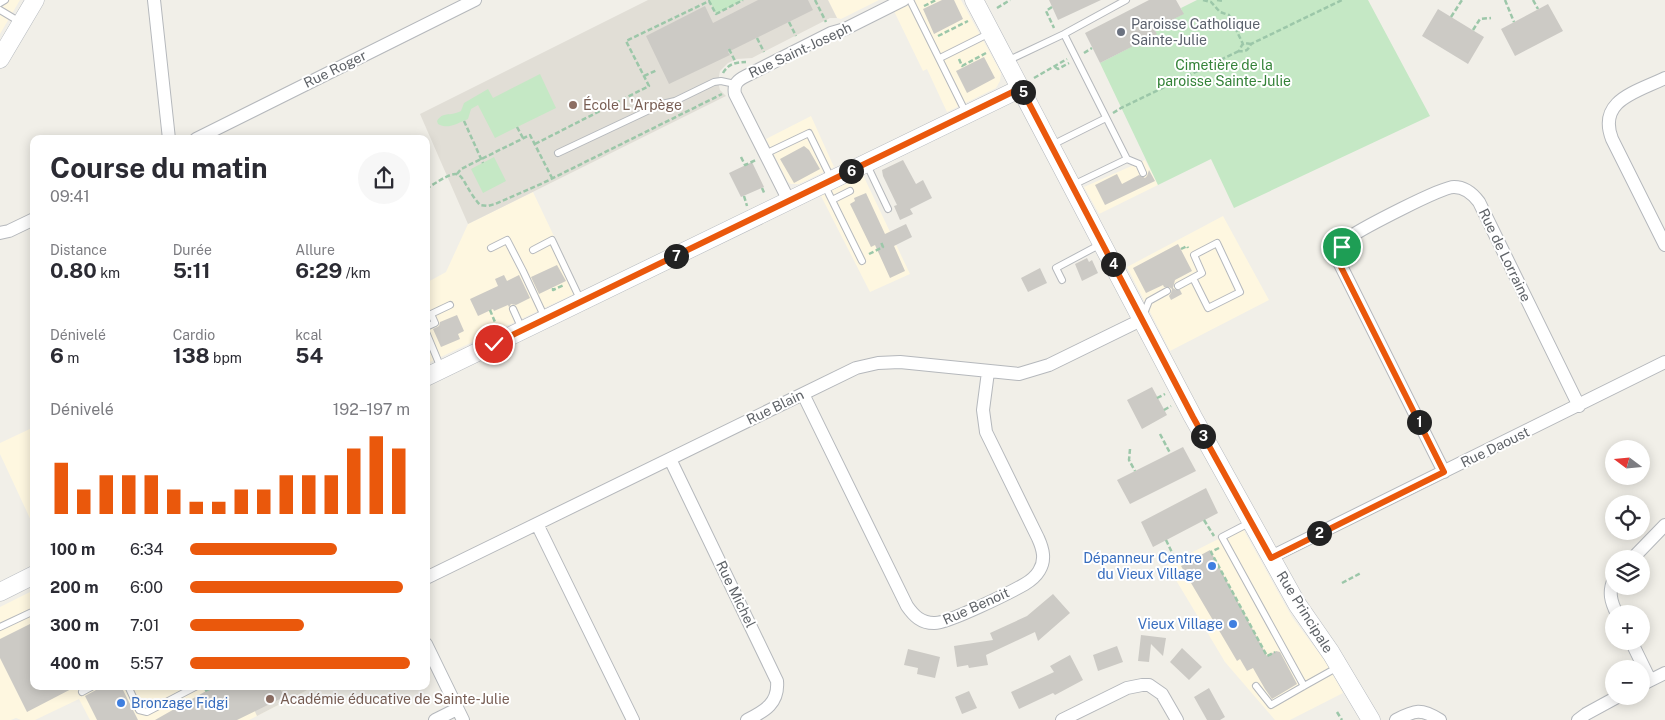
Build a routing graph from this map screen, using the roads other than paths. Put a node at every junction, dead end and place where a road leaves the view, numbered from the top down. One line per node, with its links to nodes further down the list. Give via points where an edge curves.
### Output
1 (5, 0): 9 (lane)
2 (35, 0): 11 (street)
3 (154, 0): 22 (street)
4 (475, 0): 23 (street, Rue Roger)
5 (910, 0): 14 (lane)
6 (974, 0): 13 (street, Rue Principale)
7 (1126, 0): 12 (lane)
8 (895, 2): 19 (street, Rue Saint-Joseph, via 746,76)
9 (0, 3)
10 (0, 10): 11 (lane)
11 (22, 22): 15 (street)
12 (1064, 34): 16 (lane); 21 (lane)
13 (992, 42): 14 (lane); 16 (street, Rue Principale)
14 (940, 58): 20 (lane)
15 (0, 59)
16 (1007, 61): 18 (street, Rue Principale)
17 (1665, 78): 39 (street, via 1618,102 1610,111 1608,126)
18 (1028, 83): 20 (street); 24 (street, Rue Principale)
19 (731, 88): 25 (lane, via 721,81 714,82); 26 (street, Rue Saint-Joseph)
20 (966, 114): 28 (street)
21 (1106, 118): 24 (lane); 27 (lane)
22 (169, 135)
23 (204, 135)
24 (1051, 145): 31 (street, Rue Principale)
25 (558, 153)
26 (762, 157): 30 (lane, via 809,133); 34 (street, Rue Saint-Joseph)
27 (1127, 158): 29 (lane, via 1139,164); 31 (lane)
28 (866, 163): 30 (street); 35 (lane)
29 (1143, 173)
30 (828, 182): 33 (lane); 34 (street)
31 (1072, 185): 38 (street, Rue Principale)
32 (850, 191): 33 (lane)
33 (832, 200): 42 (lane)
34 (789, 201): 47 (street)
35 (888, 210)
36 (30, 221): 37 (street)
37 (0, 233)
38 (1102, 243): 44 (lane, via 1056,268); 51 (street, Rue Principale)
39 (1665, 245)
40 (490, 248): 50 (lane, via 506,240)
41 (532, 250): 47 (lane, via 552,240)
42 (861, 259)
43 (1193, 278): 43 (lane, via 1202,273 1194,255 1217,242 1240,292 1208,308); 45 (lane)
44 (1062, 280)
45 (1178, 286)
46 (1167, 292): 51 (lane, via 1149,301)
47 (581, 302): 50 (street)
48 (450, 305): 52 (lane, via 431,314 435,323)
49 (513, 310): 53 (lane)
50 (545, 319): 53 (street)
51 (1141, 320): 56 (street, Rue Blain, via 1038,370 1019,374); 62 (street, Rue Principale)
52 (430, 325)
53 (522, 330): 57 (street)
54 (430, 352): 57 (lane)
55 (1665, 362): 59 (street, Rue Daoust)
56 (988, 372): 58 (street, Rue Blain, via 914,363 878,363 856,368); 58 (street, Rue Benoit, via 983,410 986,432 1042,547 1042,562 1039,571 1025,584 941,623 924,622 907,606)
57 (434, 373)
58 (803, 394): 60 (street, Rue Blain)
59 (1579, 406): 61 (street, Rue Daoust); 61 (street, Rue de Lorraine, via 1479,202 1467,190 1454,186 1429,196 1350,237 1342,247 1339,262)
60 (670, 459): 63 (street, Rue Blain); 86 (street, Rue Michel, via 777,681 774,702)
61 (1444, 472): 66 (street, Rue Daoust)
62 (1251, 522): 66 (street, Rue Principale); 77 (lane, via 1222,537)
63 (537, 524): 67 (street, Rue Blain); 85 (street)
64 (1665, 525): 65 (street)
65 (1641, 550)
66 (1271, 558): 73 (street, Rue Principale)
67 (430, 576)
68 (30, 577): 69 (street)
69 (0, 592)
70 (30, 612): 71 (lane)
71 (0, 627)
72 (430, 652): 83 (street)
73 (1339, 667): 77 (lane); 89 (street, Rue Principale)
74 (1665, 673): 75 (street)
75 (1650, 680)
76 (1256, 686): 77 (lane, via 1271,705)
77 (1304, 686)
78 (86, 690): 81 (lane)
79 (130, 690): 80 (lane, via 139,710 147,712)
80 (189, 690)
81 (82, 692)
82 (1605, 704): 92 (street)
83 (460, 715): 84 (street)
84 (435, 720)
85 (633, 720)
86 (748, 720)
87 (1062, 720): 88 (street, via 1142,684 1162,694)
88 (1177, 720)
89 (1371, 720)
90 (1396, 720): 91 (street, via 1416,711 1426,712)
91 (1440, 720)
92 (1578, 720)

